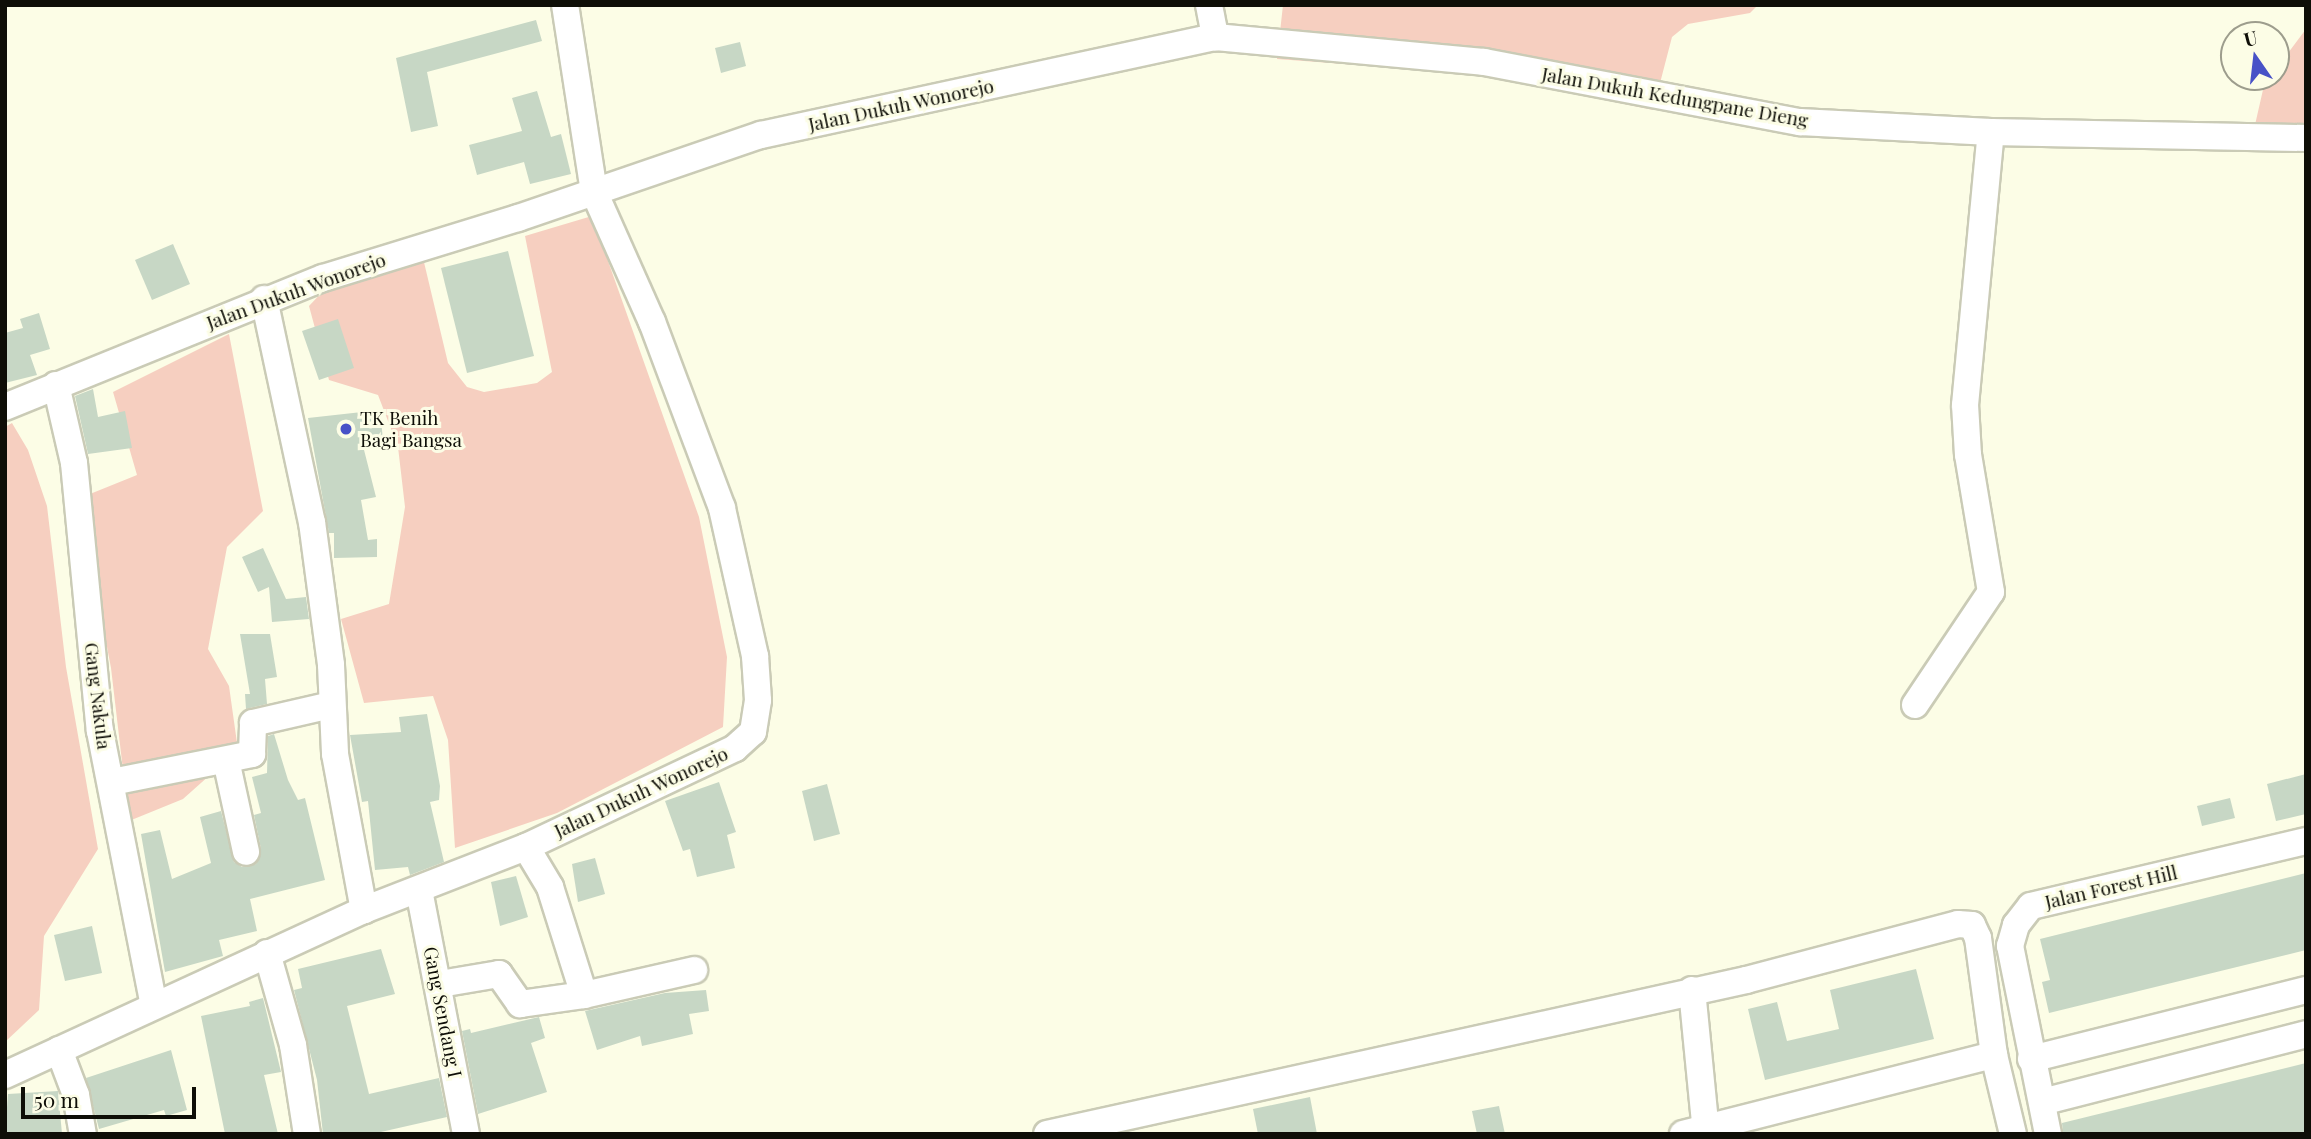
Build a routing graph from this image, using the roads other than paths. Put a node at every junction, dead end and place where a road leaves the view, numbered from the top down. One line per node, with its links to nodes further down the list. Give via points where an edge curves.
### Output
1 (565, 5): 6 (street)
2 (1209, 5): 3 (street)
3 (1214, 37): 4 (street, Jalan Dukuh Kedungpane Dieng, via 1484,62 1800,122); 6 (street, Jalan Dukuh Wonorejo, via 761,135)
4 (1991, 132): 5 (street, Jalan Dukuh Kedungpane Dieng); 11 (street, via 1965,405 1968,454 1991,592)
5 (2306, 138)
6 (594, 192): 7 (street, Jalan Dukuh Wonorejo); 15 (street, Jalan Dukuh Wonorejo, via 652,322 722,508 755,656 758,700 753,732 735,748)
7 (264, 299): 8 (street, Jalan Dukuh Wonorejo); 10 (street, via 312,522 331,665)
8 (57, 385): 9 (street, Jalan Dukuh Wonorejo); 13 (street, Gang Nakula, via 74,463 100,731)
9 (5, 407)
10 (331, 705): 12 (street, via 253,723 254,752); 18 (street)
11 (1915, 705)
12 (226, 760): 13 (street); 16 (street)
13 (112, 782): 25 (street, Gang Nakula)
14 (2306, 841): 29 (street, Jalan Forest Hill, via 2031,906 2016,925 2010,946)
15 (526, 847): 17 (street, Jalan Dukuh Wonorejo); 24 (street, via 550,887)
16 (246, 852)
17 (419, 890): 18 (street, Jalan Dukuh Wonorejo); 21 (street, Gang Sendang I)
18 (364, 910): 19 (street, Jalan Dukuh Wonorejo)
19 (267, 953): 25 (street, Jalan Dukuh Wonorejo); 34 (street, via 293,1045)
20 (694, 970): 24 (street)
21 (440, 984): 24 (street, via 499,974 520,1003); 35 (street, Gang Sendang I)
22 (1692, 990): 28 (street, via 1958,924 1972,925 1982,961); 32 (street); 36 (street)
23 (2306, 990): 29 (street)
24 (584, 995)
25 (154, 1005): 27 (street, Jalan Dukuh Wonorejo)
26 (2306, 1034): 31 (street)
27 (60, 1051): 30 (street, Jalan Dukuh Wonorejo); 33 (street, via 76,1095)
28 (1994, 1055): 32 (street); 37 (street)
29 (2031, 1059): 31 (street, Jalan Forest Hill)
30 (5, 1075)
31 (2042, 1102): 38 (street, Jalan Forest Hill)
32 (1698, 1132)
33 (83, 1134)
34 (307, 1134)
35 (466, 1134)
36 (1047, 1134)
37 (2013, 1134)
38 (2048, 1134)

